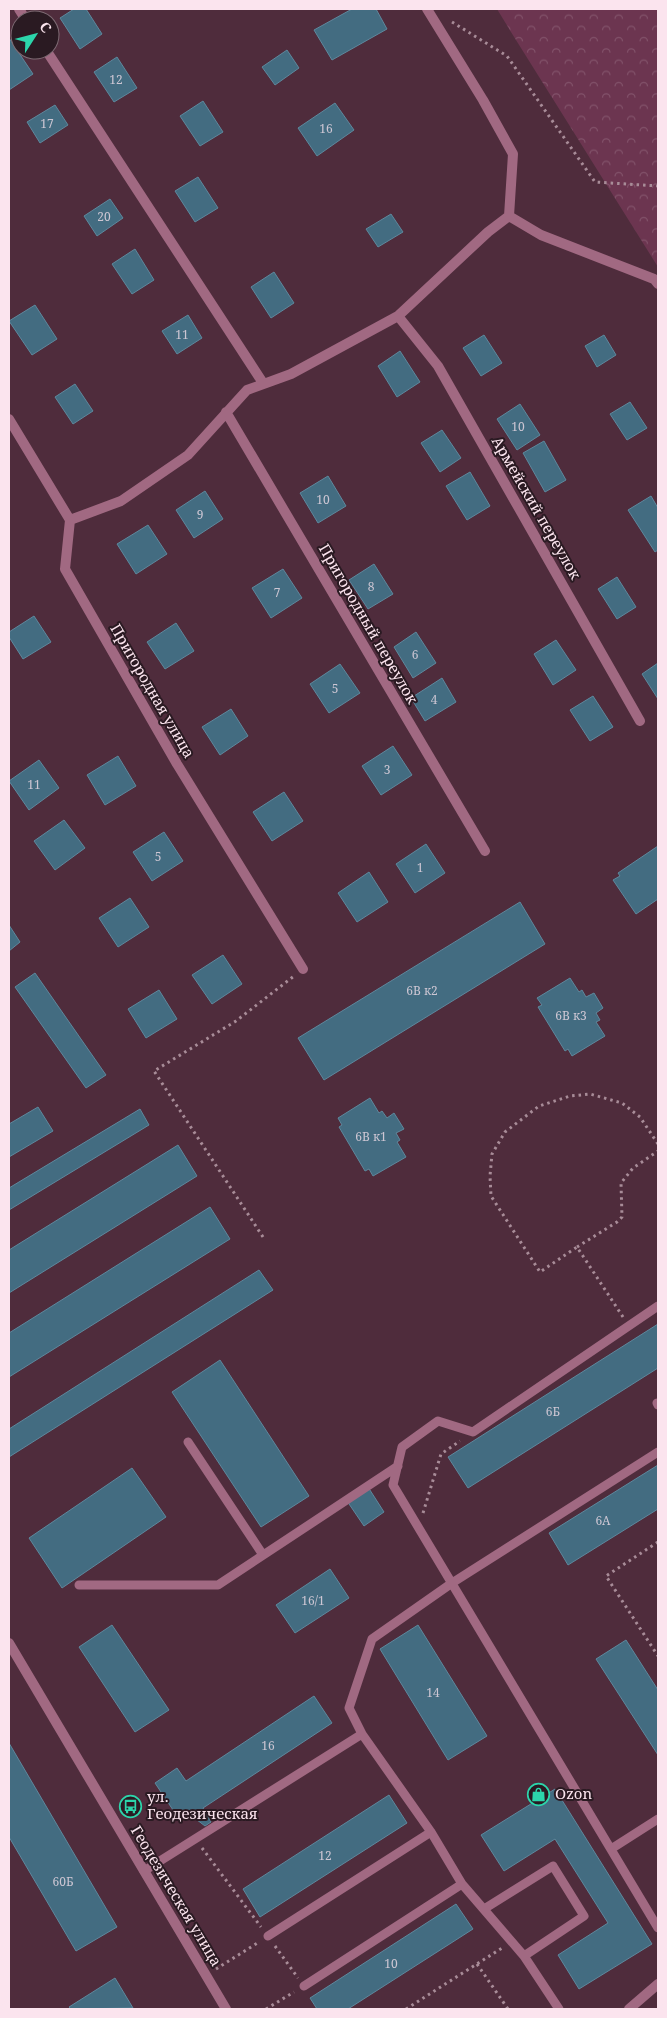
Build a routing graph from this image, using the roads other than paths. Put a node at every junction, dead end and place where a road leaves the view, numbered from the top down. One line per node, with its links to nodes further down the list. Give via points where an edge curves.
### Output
1 (427, 9): 3 (street, via 513,154)
2 (53, 60): 6 (street)
3 (509, 216): 4 (street, via 541,235 654,279); 5 (street)
4 (658, 284)
5 (398, 316): 6 (street, via 291,374); 10 (street, Армейский переулок, via 438,366)
6 (263, 383): 7 (street, via 247,390)
7 (226, 412): 9 (street, via 188,455 121,500); 11 (street, Пригородный переулок)
8 (9, 419): 9 (street)
9 (70, 520): 12 (street, Пригородная улица, via 65,569 177,764)
10 (640, 720)
11 (485, 851)
12 (302, 969)
13 (658, 1306): 16 (lane, via 473,1432 438,1421 402,1447)
14 (188, 1442): 17 (lane)
15 (658, 1452): 18 (lane)
16 (398, 1466): 17 (lane); 18 (lane, via 393,1485)
17 (263, 1555): 19 (lane, via 218,1585)
18 (452, 1583): 21 (lane, via 372,1639 349,1708); 24 (lane)
19 (79, 1585)
20 (9, 1644): 25 (street, Геодезическая улица)
21 (362, 1734): 23 (lane); 25 (lane)
22 (658, 1819): 24 (lane)
23 (430, 1832): 26 (lane); 29 (lane)
24 (611, 1849): 28 (lane)
25 (144, 1872): 33 (street, Геодезическая улица)
26 (462, 1884): 27 (lane); 32 (lane)
27 (484, 1909): 30 (lane); 30 (lane, via 553,1866 584,1916)
28 (658, 1928)
29 (268, 1936)
30 (524, 1956): 34 (lane)
31 (658, 1984): 35 (street)
32 (304, 1986)
33 (226, 2009)
34 (559, 2009)
35 (629, 2009)

